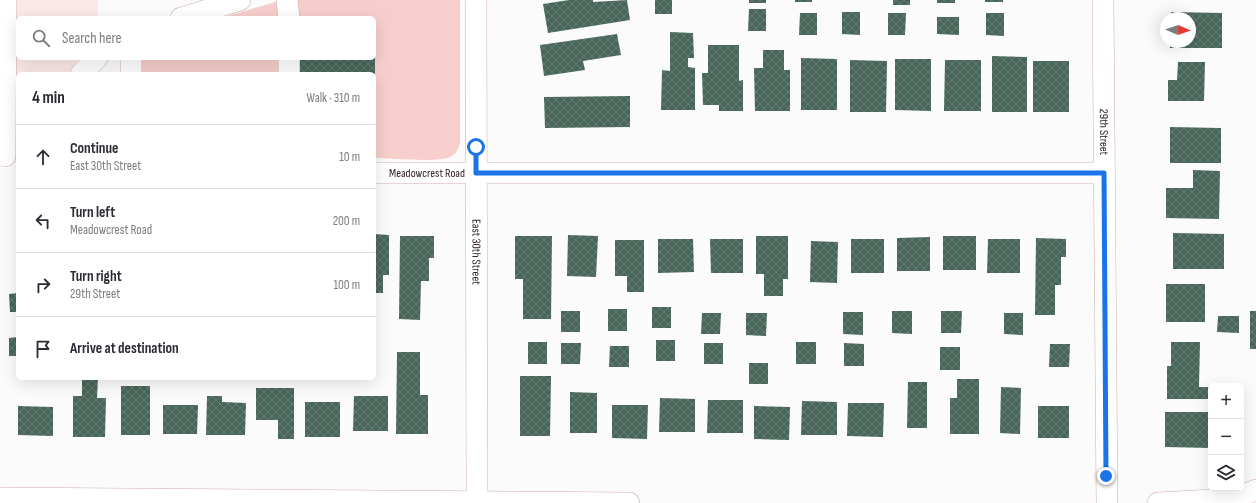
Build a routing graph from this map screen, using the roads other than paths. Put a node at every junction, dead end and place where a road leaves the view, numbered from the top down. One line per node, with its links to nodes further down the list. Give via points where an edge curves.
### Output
1 (6, 0): 8 (street)
2 (240, 0): 6 (street)
3 (287, 0): 7 (street)
4 (476, 0): 17 (street, East 30th Street)
5 (1103, 0): 18 (street, 29th Street)
6 (188, 16)
7 (289, 16)
8 (3, 22): 15 (street)
9 (95, 60): 12 (street)
10 (132, 60): 13 (street)
11 (289, 60): 14 (street)
12 (83, 72)
13 (131, 72)
14 (289, 72)
15 (8, 156)
16 (376, 173): 17 (street, Meadowcrest Road)
17 (476, 173): 18 (street, Meadowcrest Road); 22 (street, East 30th Street)
18 (1104, 173): 24 (street, 29th Street)
19 (1256, 490): 25 (street, via 1232,499)
20 (0, 498): 21 (street)
21 (22, 501): 22 (street)
22 (477, 502): 23 (street)
23 (629, 503)
24 (1106, 503)
25 (1158, 503)

